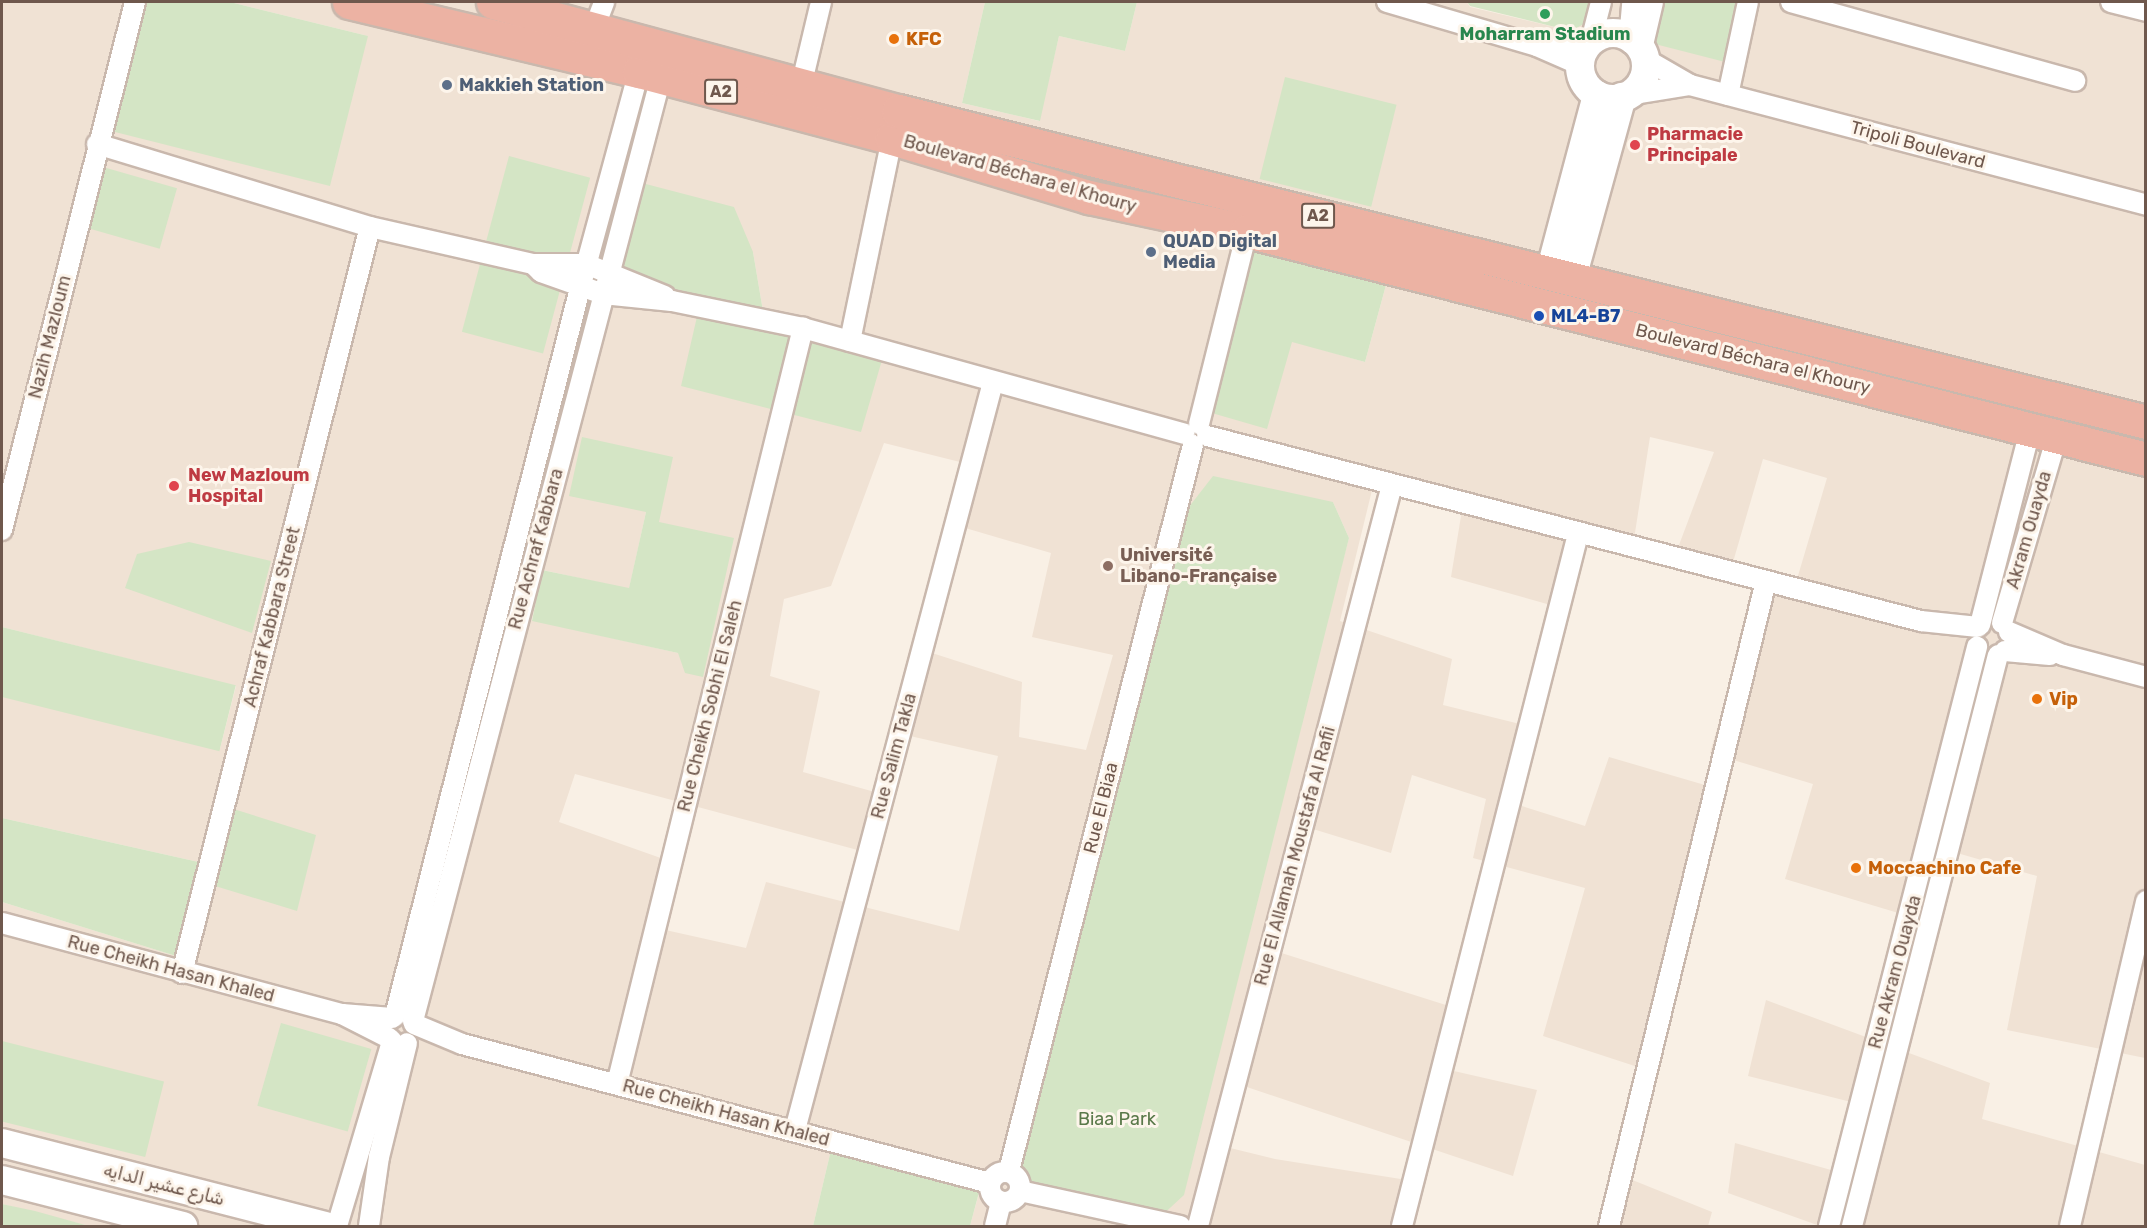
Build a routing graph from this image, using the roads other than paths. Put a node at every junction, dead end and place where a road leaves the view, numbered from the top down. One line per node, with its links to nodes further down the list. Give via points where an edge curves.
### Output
1 (135, 2): 25 (street, Nazih Mazloum)
2 (349, 2): 18 (highway, Boulevard Béchara el Khoury / A2)
3 (502, 2): 15 (highway, Boulevard Béchara el Khoury / A2)
4 (821, 2): 20 (street)
5 (1387, 2): 13 (street)
6 (1601, 2): 16 (street)
7 (1622, 2): 16 (street, via 1617,18)
8 (1636, 2): 17 (street)
9 (1653, 2): 17 (street)
10 (1748, 2): 22 (street)
11 (1791, 2): 19 (street)
12 (2111, 2): 14 (street)
13 (1427, 8): 16 (street, via 1537,46)
14 (2145, 11)
15 (600, 14): 20 (highway, Boulevard Béchara el Khoury / A2)
16 (1591, 46): 17 (street, via 1624,35); 23 (street, via 1585,83)
17 (1640, 50): 21 (street, Tripoli Boulevard); 23 (street, via 1642,80)
18 (650, 74): 24 (highway, Boulevard Béchara el Khoury / A2); 30 (street, Rue Achraf Kabbara); 31 (street, Rue Achraf Kabbara)
19 (2075, 81)
20 (802, 82): 24 (highway, Boulevard Béchara el Khoury / A2)
21 (1690, 85): 22 (street, Tripoli Boulevard); 23 (street, Tripoli Boulevard)
22 (1728, 95): 26 (street, Tripoli Boulevard)
23 (1615, 96): 32 (street)
24 (895, 124): 28 (highway, Boulevard Béchara el Khoury / A2, via 1089,197); 32 (highway, Boulevard Béchara el Khoury / A2); 38 (street)
25 (97, 144): 27 (street); 46 (street, Nazih Mazloum)
26 (2145, 205)
27 (370, 227): 29 (street); 55 (street, Achraf Kabbara Street)
28 (1247, 231): 39 (highway, Boulevard Béchara el Khoury / A2); 43 (street, Rue El Biaa)
29 (532, 264): 30 (street); 33 (street)
30 (586, 264): 31 (street); 33 (street, Rue Achraf Kabbara)
31 (608, 272): 34 (street, Rue Achraf Kabbara); 35 (street)
32 (1561, 275): 37 (highway, Boulevard Béchara el Khoury / A2)
33 (580, 288): 34 (street); 56 (street, Rue Achraf Kabbara)
34 (603, 294): 35 (street); 56 (street, Rue Achraf Kabbara)
35 (672, 301): 36 (street)
36 (803, 328): 38 (street); 57 (street, Rue Cheikh Sobhi El Saleh)
37 (1792, 333): 39 (highway); 41 (highway, Boulevard Béchara el Khoury / A2)
38 (850, 340): 40 (street)
39 (1785, 367): 42 (highway, Boulevard Béchara el Khoury / A2)
40 (993, 382): 43 (street); 58 (street, Rue Salim Takla)
41 (2145, 422)
42 (2043, 433): 44 (highway, Boulevard Béchara el Khoury / A2); 50 (street, Rue Akram Ouayda); 51 (street, Akram Ouayda)
43 (1196, 435): 45 (street); 60 (street, Rue El Biaa)
44 (2145, 459)
45 (1392, 485): 48 (street); 71 (street, Rue El Allamah Moustafa Al Rafii)
46 (7, 488): 47 (street, Nazih Mazloum)
47 (2, 530)
48 (1578, 534): 49 (street); 72 (street)
49 (1766, 581): 50 (street); 73 (street)
50 (1978, 635): 51 (street, via 1987,621); 51 (street, via 1990,656); 74 (street, Rue Akram Ouayda)
51 (2003, 640): 52 (street); 75 (street, Rue Akram Ouayda)
52 (2145, 677)
53 (2145, 902): 76 (street)
54 (2, 923): 55 (street, Rue Cheikh Hasan Khaled)
55 (182, 973): 56 (street, Rue Cheikh Hasan Khaled)
56 (402, 1030): 57 (street, Rue Cheikh Hasan Khaled); 67 (street, Rue Achraf Kabbara); 68 (street, Rue Achraf Kabbara)
57 (617, 1084): 58 (street, Rue Cheikh Hasan Khaled)
58 (795, 1130): 62 (street, Rue Cheikh Hasan Khaled)
59 (2, 1143): 66 (street, شارع عشير الدايه)
60 (1009, 1172): 62 (street, via 994,1176); 63 (street, via 1016,1175)
61 (2, 1180): 65 (street, شارع عشير الدايه)
62 (990, 1183): 64 (street, via 990,1191)
63 (1020, 1191): 64 (street, via 1010,1202); 70 (street)
64 (1001, 1202): 69 (street)
65 (183, 1227)
66 (326, 1227)
67 (337, 1227)
68 (369, 1227)
69 (995, 1227)
70 (1180, 1227)
71 (1197, 1227)
72 (1402, 1227)
73 (1610, 1227)
74 (1828, 1227)
75 (1852, 1227)
76 (2070, 1227)

